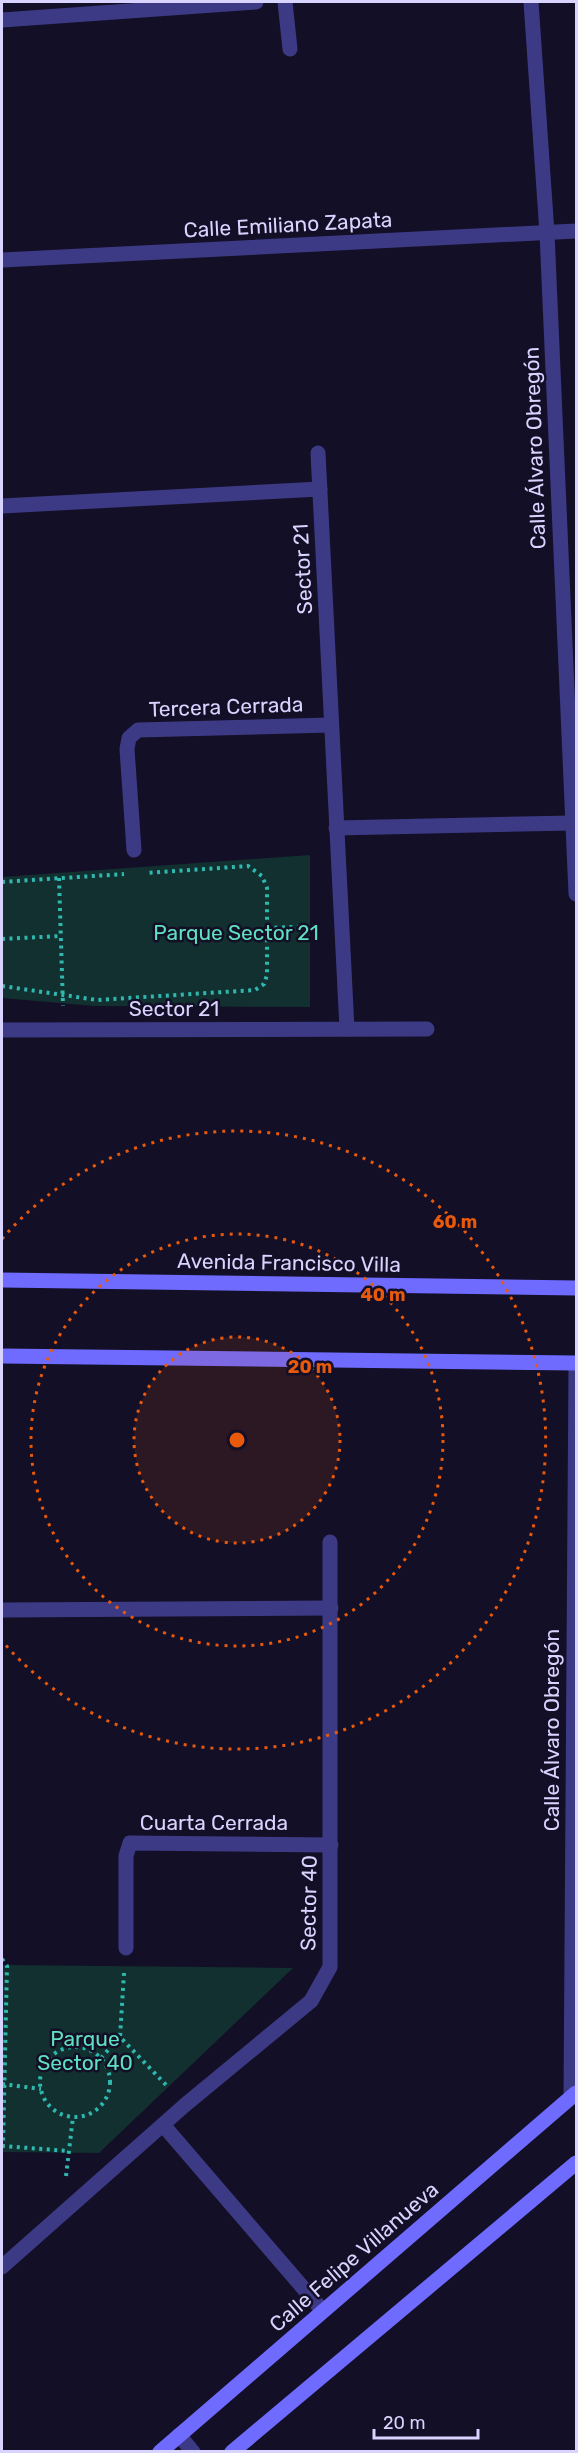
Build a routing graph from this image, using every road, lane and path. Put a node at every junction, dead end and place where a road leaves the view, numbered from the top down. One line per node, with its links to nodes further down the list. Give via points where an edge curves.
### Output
1 (256, 2): 4 (street)
2 (285, 2): 5 (street)
3 (531, 2): 7 (street, Calle Álvaro Obregón)
4 (2, 20)
5 (290, 50)
6 (576, 231): 7 (street, Calle Emiliano Zapata)
7 (548, 233): 8 (street, Calle Emiliano Zapata); 13 (street, Calle Álvaro Obregón)
8 (2, 260)
9 (318, 453): 10 (street, Sector 21)
10 (320, 489): 11 (street); 12 (street, Sector 21)
11 (2, 506)
12 (332, 725): 14 (street, Sector 21); 15 (street, Tercera Cerrada, via 138,730 129,738 127,749)
13 (572, 823): 14 (street); 16 (street, Calle Álvaro Obregón)
14 (336, 828): 20 (street, Sector 21)
15 (134, 850)
16 (576, 864): 19 (street, Calle Álvaro Obregón)
17 (248, 866): 21 (path, via 262,876 267,888)
18 (59, 878): 22 (path)
19 (576, 894)
20 (341, 925): 21 (path); 27 (street, Sector 21)
21 (267, 928): 25 (path, via 267,975 264,984 255,990 97,1000)
22 (60, 936): 23 (path); 25 (path)
23 (2, 938)
24 (2, 986): 25 (path)
25 (62, 995): 29 (path)
26 (2, 1029): 29 (street, Sector 21)
27 (347, 1029): 28 (street, Sector 21); 29 (street, Sector 21)
28 (427, 1029)
29 (64, 1030)
30 (2, 1280): 31 (street, Avenida Francisco Villa)
31 (576, 1288)
32 (2, 1356): 33 (street)
33 (576, 1363): 44 (street, Calle Álvaro Obregón)
34 (330, 1542): 35 (street, Sector 40)
35 (331, 1608): 36 (street); 37 (street, Sector 40)
36 (2, 1610)
37 (331, 1845): 38 (street, Cuarta Cerrada, via 130,1844 126,1856); 45 (street, Sector 40, via 330,1967 311,2001)
38 (126, 1948): 40 (path)
39 (2, 1959): 42 (path, via 8,1966)
40 (120, 2037): 41 (path); 45 (path)
41 (101, 2058): 43 (path, via 81,2047 59,2051 44,2067); 46 (path, via 111,2080 105,2102 85,2116)
42 (3, 2084): 43 (path); 48 (path, via 3,2146)
43 (40, 2089): 46 (path, via 52,2108)
44 (574, 2096): 52 (street, Calle Felipe Villanueva)
45 (185, 2105): 47 (street, Sector 40)
46 (73, 2117): 48 (path)
47 (164, 2126): 50 (street, Sector 40); 52 (street)
48 (68, 2151): 50 (path)
49 (576, 2163): 56 (street)
50 (61, 2216): 51 (street, Sector 40)
51 (2, 2267)
52 (323, 2311): 53 (street, Calle Felipe Villanueva)
53 (179, 2435): 54 (street, Calle Felipe Villanueva); 55 (street)
54 (159, 2451)
55 (193, 2451)
56 (232, 2451)

